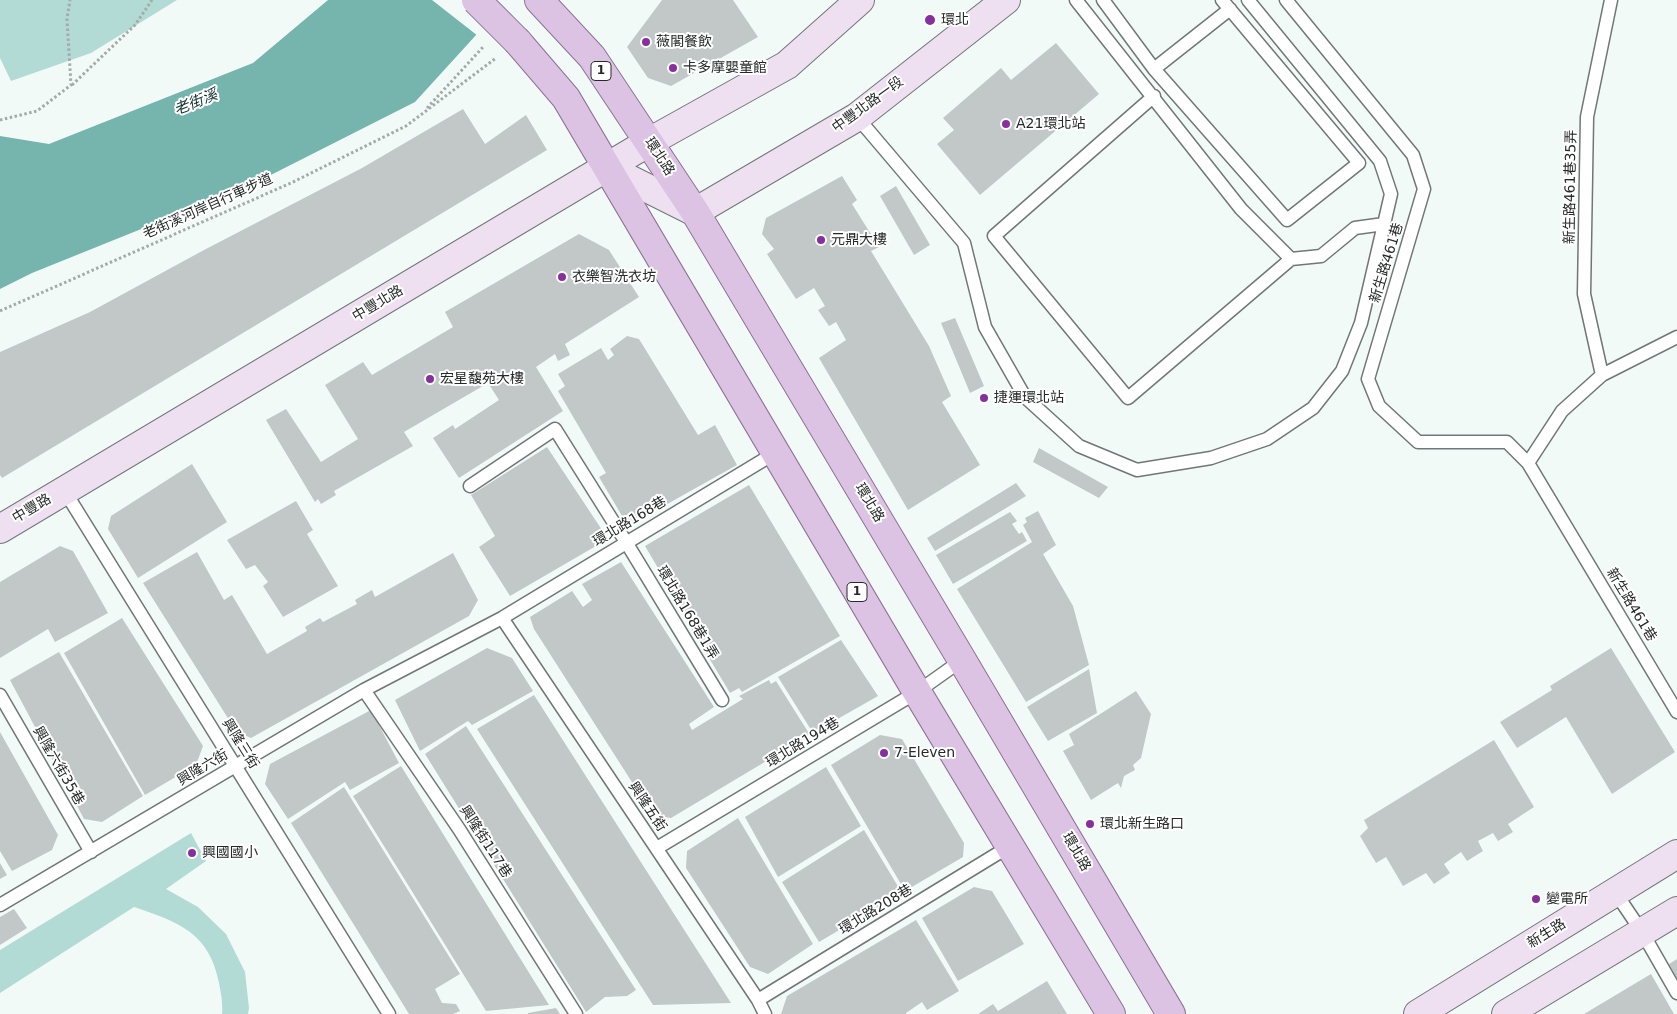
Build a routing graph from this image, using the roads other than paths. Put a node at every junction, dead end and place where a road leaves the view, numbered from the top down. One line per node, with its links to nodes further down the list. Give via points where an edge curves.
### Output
1 (476, 0): 15 (main road, 1, bridge, via 518,42 566,98)
2 (860, 0): 14 (main road, via 787,65)
3 (1006, 0): 13 (main road, 中豐北路一段)
4 (1076, 0): 12 (lane)
5 (1103, 0): 11 (lane)
6 (1248, 0): 17 (lane, via 1380,161 1391,194)
7 (1286, 0): 22 (lane, 新生路461巷, via 1413,155 1424,189 1368,379 1379,406 1418,442 1507,442)
8 (1611, 0): 20 (lane, 新生路461巷35弄, via 1586,117 1584,294)
9 (543, 3): 14 (main road, 環北路 / 1, via 592,57)
10 (1226, 4): 11 (lane); 11 (lane, via 1359,163 1287,220)
11 (1154, 69)
12 (1154, 96): 18 (lane, via 1241,209); 18 (lane, via 994,236 1080,342 1128,398)
13 (856, 117): 16 (main road, 中豐北路一段); 17 (lane, via 964,243 985,327 1025,397 1079,446 1137,470 1211,458 1267,439 1313,408 1342,371 1361,324)
14 (649, 142): 15 (main road); 16 (main road, 環北路 / 1)
15 (607, 168): 16 (main road); 21 (main road, 1); 24 (main road, 中豐北路)
16 (695, 212): 28 (main road, 環北路 / 1)
17 (1384, 224): 18 (lane, via 1355,228 1321,256)
18 (1291, 259)
19 (1677, 337): 20 (lane)
20 (1602, 375): 22 (lane, via 1562,411)
21 (775, 453): 26 (lane, 環北路168巷); 30 (main road, 1)
22 (1528, 463): 33 (lane, 新生路461巷)
23 (470, 486): 26 (lane, 環北路168巷1弄, via 555,429)
24 (64, 490): 25 (main road, 中豐路); 34 (lane, 興隆三街)
25 (0, 528)
26 (626, 542): 27 (lane, 環北路168巷); 32 (lane, 環北路168巷1弄)
27 (502, 618): 29 (lane, 興隆六街); 36 (lane, 興隆五街)
28 (962, 660): 30 (lane, 環北路194巷); 49 (main road, 環北路 / 1)
29 (364, 690): 34 (lane, 興隆六街); 46 (lane, 興隆街117巷, via 459,830)
30 (917, 692): 35 (main road, 1); 36 (lane, 環北路194巷)
31 (0, 695): 37 (lane, 興隆六街35巷)
32 (722, 700)
33 (1677, 712)
34 (236, 766): 37 (lane, 興隆六街); 45 (lane, 興隆三街)
35 (1010, 846): 44 (lane, 環北路208巷); 48 (main road, 1)
36 (657, 848): 44 (lane, 興隆五街)
37 (91, 852): 40 (lane, 興隆六街)
38 (1677, 854): 39 (main road, 新生路)
39 (1615, 892): 42 (lane); 50 (main road, 新生路)
40 (0, 905)
41 (1677, 911): 42 (main road)
42 (1642, 932): 43 (lane); 51 (main road)
43 (1677, 993)
44 (758, 1000): 47 (lane, 興隆五街)
45 (389, 1014)
46 (576, 1014)
47 (765, 1014)
48 (1111, 1014)
49 (1171, 1014)
50 (1418, 1014)
51 (1506, 1014)

